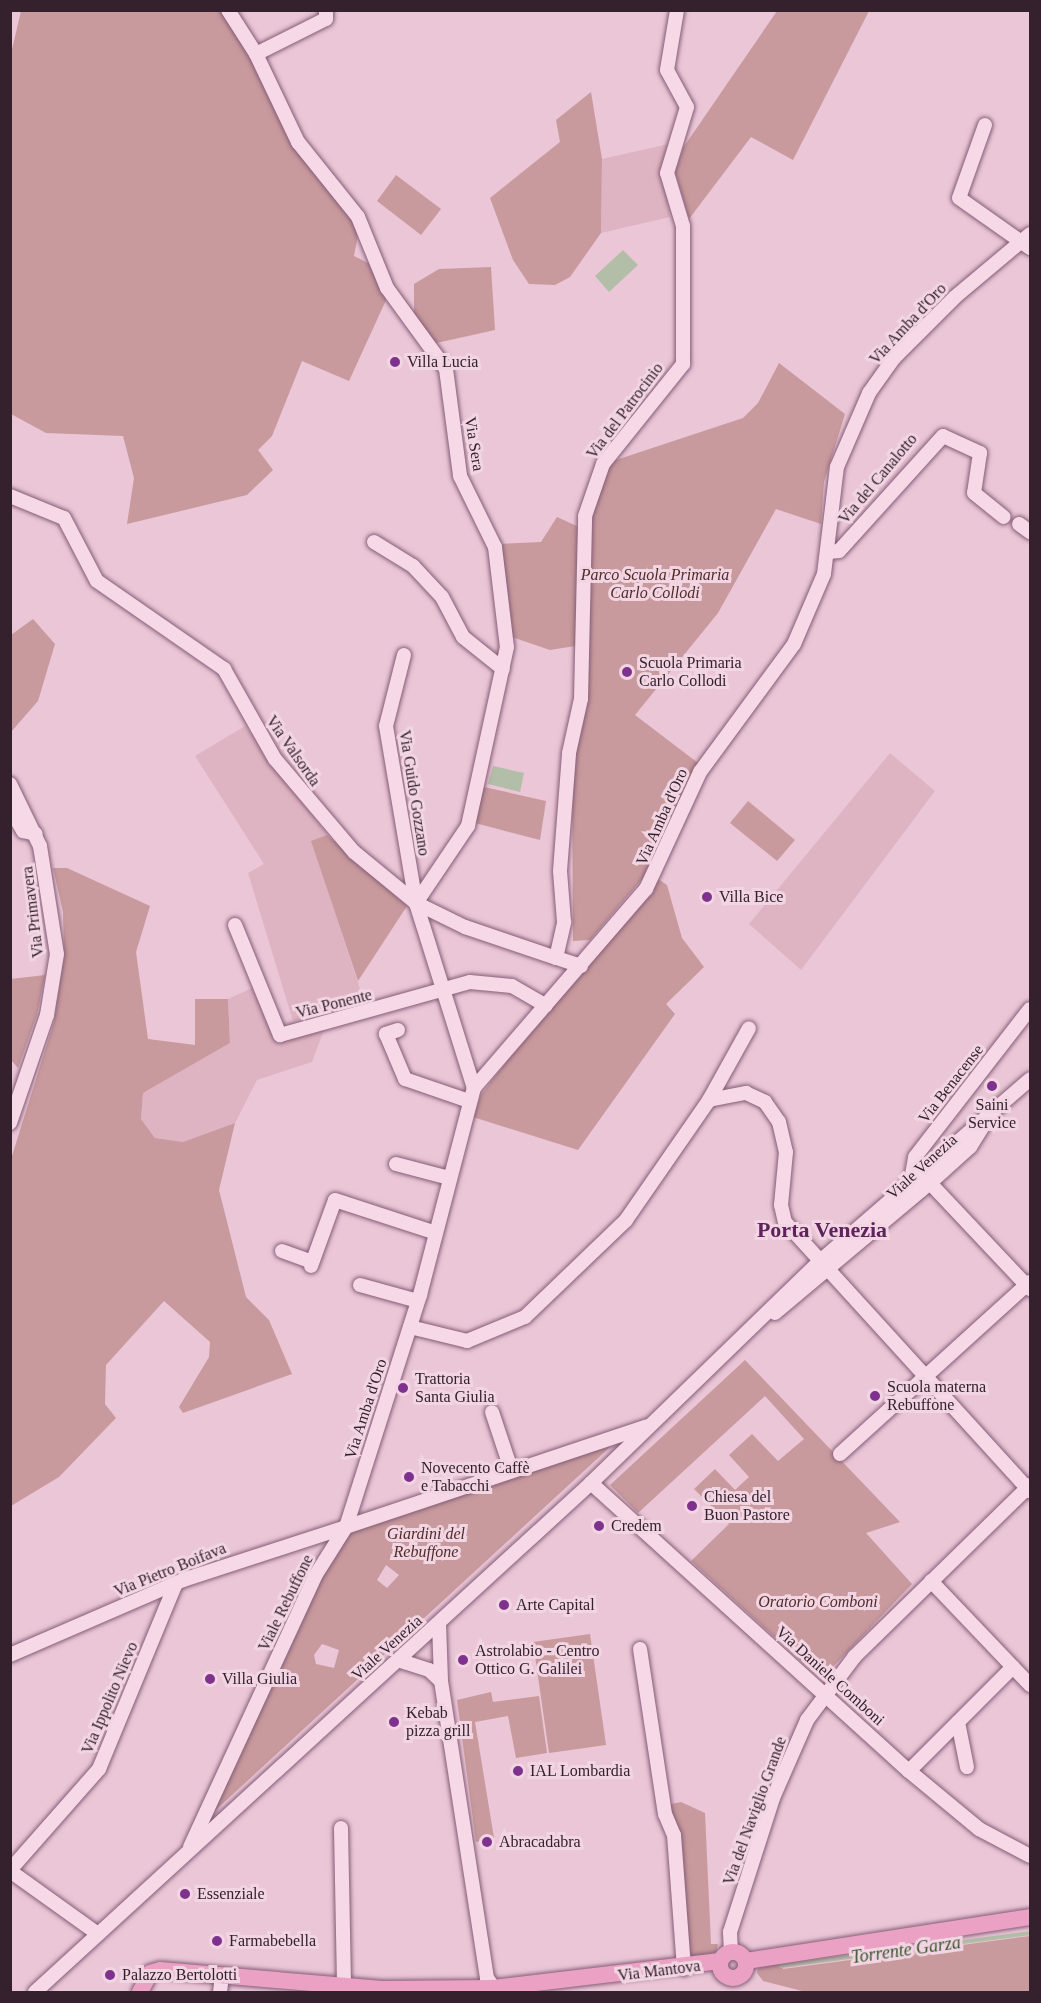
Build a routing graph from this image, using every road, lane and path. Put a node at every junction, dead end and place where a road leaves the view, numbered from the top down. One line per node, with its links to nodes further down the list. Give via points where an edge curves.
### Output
1 (228, 10): 4 (street, Via Sera)
2 (326, 10): 4 (street, via 326,19)
3 (677, 10): 20 (street, Via del Patrocinio, via 667,70 687,107 667,173 683,226 682,364 603,464 585,516 581,699 569,753 560,871 564,922)
4 (256, 54): 14 (street, Via Sera, via 298,142 358,217 387,288 446,369 460,476 495,547 507,646)
5 (985, 125): 7 (street, via 959,198)
6 (1030, 234): 7 (street, Via Amba d'Oro)
7 (1018, 241): 8 (street); 12 (street, Via Amba d'Oro, via 894,358 869,393 837,467)
8 (1030, 248)
9 (10, 496): 18 (street, Via Valsorda, via 64,518 97,581 224,669 275,759 333,833)
10 (1004, 517): 12 (street, Via del Canalotto, via 974,493 980,453 943,436 839,550)
11 (374, 542): 14 (street, via 413,566 442,597 463,637)
12 (829, 552): 21 (street, Via Amba d'Oro, via 784,661 700,772 646,889)
13 (404, 655): 18 (street, Via Guido Gozzano, via 386,726)
14 (503, 669): 18 (street, Via Sera, via 468,825)
15 (10, 784): 17 (street, Via Primavera)
16 (10, 809): 17 (street, via 24,831)
17 (36, 834): 32 (street, Via Primavera, via 57,954 47,1015)
18 (416, 903): 20 (street, Via Valsorda, via 465,927); 22 (street)
19 (235, 925): 22 (street, Via Ponente, via 280,1035)
20 (556, 957): 21 (street)
21 (581, 966): 23 (street, Via Amba d'Oro)
22 (442, 991): 23 (street, via 492,981); 28 (street)
23 (546, 1006): 28 (street, Via Amba d'Oro)
24 (1030, 1009): 36 (street, Via Benacense, via 915,1156)
25 (749, 1028): 29 (street)
26 (398, 1030): 28 (street, via 386,1034 405,1079)
27 (1025, 1084): 30 (street); 31 (street, Viale Venezia)
28 (472, 1095): 34 (street, Via Amba d'Oro)
29 (709, 1100): 39 (street, via 746,1093 765,1102 779,1122 786,1152 781,1205 785,1222); 43 (street, via 626,1220 525,1317 467,1341)
30 (1030, 1100)
31 (987, 1119): 35 (street, Viale Venezia, via 970,1147); 36 (street, Viale Venezia)
32 (10, 1123)
33 (396, 1164): 34 (street)
34 (450, 1178): 37 (street, Via Amba d'Oro)
35 (930, 1183): 39 (street, Viale Venezia); 41 (street)
36 (909, 1186): 39 (street, Viale Venezia)
37 (436, 1233): 38 (street, via 335,1200 312,1264); 42 (street, Via Amba d'Oro)
38 (282, 1251)
39 (823, 1267): 44 (street); 46 (street, Viale Venezia)
40 (362, 1283): 42 (street)
41 (1029, 1285): 44 (street)
42 (418, 1301): 43 (street, Via Amba d'Oro)
43 (410, 1328): 51 (street, Via Amba d'Oro)
44 (926, 1377): 47 (street); 50 (street)
45 (492, 1412): 48 (street)
46 (654, 1423): 48 (street); 49 (street, Viale Venezia)
47 (840, 1454)
48 (511, 1469): 51 (street)
49 (591, 1483): 54 (street, Viale Venezia); 61 (street, Via Daniele Comboni)
50 (1029, 1488): 52 (street, Via del Naviglio Grande)
51 (346, 1527): 53 (street, Via Pietro Boifava); 66 (street, Viale Rebuffone, via 315,1576)
52 (931, 1581): 58 (street); 61 (street, Via del Naviglio Grande)
53 (176, 1583): 56 (street, Via Pietro Boifava); 68 (street, Via Ippolito Nievo, via 99,1769)
54 (439, 1623): 57 (street, Viale Venezia); 59 (street)
55 (640, 1648): 73 (street, via 665,1814 674,1835)
56 (10, 1655)
57 (398, 1660): 59 (street, via 429,1670); 66 (street, Viale Venezia)
58 (1013, 1667): 60 (street); 62 (street)
59 (441, 1681): 77 (street)
60 (1030, 1684)
61 (825, 1693): 64 (street, Via Daniele Comboni); 71 (street, Via del Naviglio Grande, via 792,1749 773,1798)
62 (958, 1722): 63 (street); 64 (street)
63 (967, 1767)
64 (909, 1771): 67 (street, Via Daniele Comboni, via 979,1829)
65 (341, 1828): 75 (street)
66 (186, 1855): 70 (street, Viale Venezia)
67 (1030, 1856)
68 (10, 1870): 70 (street)
69 (1030, 1917): 72 (main road, Via Mantova)
70 (98, 1934): 78 (street, Viale Venezia)
71 (725, 1956): 72 (main road); 72 (main road, Via Mantova, via 721,1972 735,1978 744,1971); 73 (main road, Via Mantova)
72 (746, 1961)
73 (684, 1969): 77 (main road, Via Mantova)
74 (221, 1984): 75 (main road, Via Mantova); 79 (main road, Via Mantova, via 160,1970 150,1973)
75 (344, 1986): 76 (main road, Via Mantova)
76 (382, 1990): 77 (main road, Via Mantova)
77 (495, 1990)
78 (35, 1992)
79 (140, 1992)

